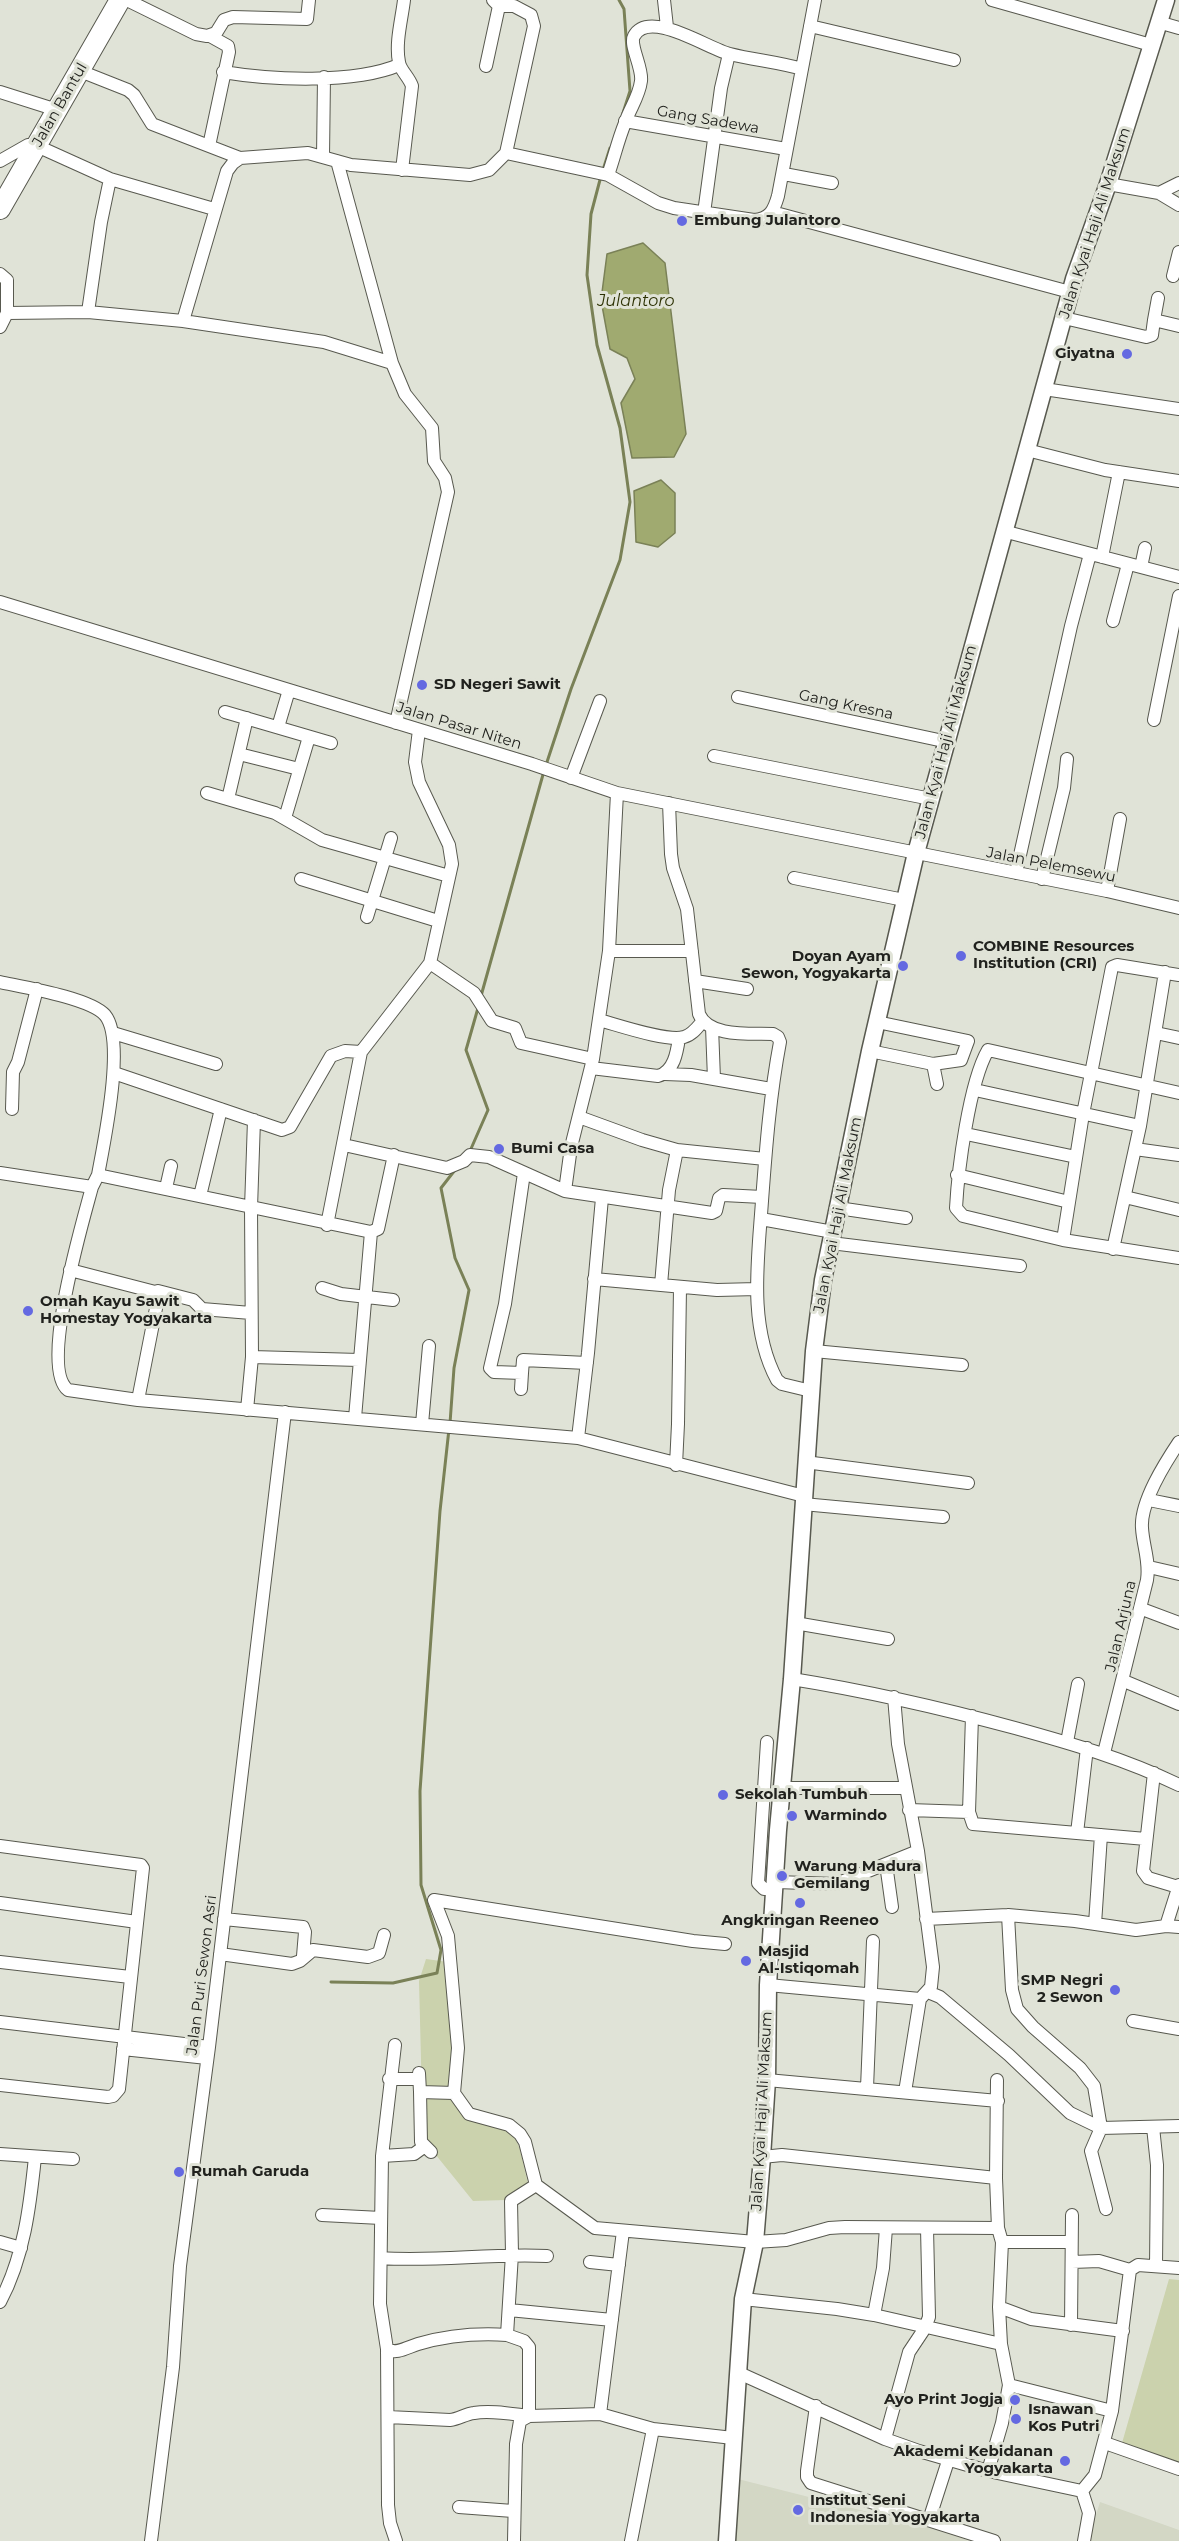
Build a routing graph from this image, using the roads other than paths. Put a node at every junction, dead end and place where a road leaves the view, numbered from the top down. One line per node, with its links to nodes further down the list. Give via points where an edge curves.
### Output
1 (120, 0): 22 (main road, Jalan Bantul)
2 (127, 0): 15 (street, via 196,34)
3 (309, 0): 15 (street, via 307,19 233,17 224,20)
4 (404, 0): 19 (street)
5 (664, 0): 13 (street)
6 (815, 0): 12 (street)
7 (992, 0): 16 (street)
8 (1166, 0): 11 (street, Jalan Kyai Haji Ali Maksum)
9 (496, 3): 10 (street); 20 (street)
10 (514, 3): 32 (street, via 531,15 534,26)
11 (1158, 22): 14 (street); 16 (street, Jalan Kyai Haji Ali Maksum)
12 (810, 26): 18 (street); 21 (street)
13 (667, 27): 17 (street); 27 (street, via 647,28 634,36 632,42 642,79)
14 (1179, 28)
15 (210, 36): 23 (street, via 228,46)
16 (1151, 45): 43 (street, Jalan Kyai Haji Ali Maksum)
17 (729, 54): 21 (street); 28 (street)
18 (954, 60)
19 (399, 65): 24 (street, via 375,73); 37 (street, via 412,86)
20 (486, 66)
21 (802, 69): 31 (street)
22 (80, 71): 26 (main road, Jalan Bantul); 30 (street, via 134,94 152,124)
23 (223, 72): 24 (street); 30 (street)
24 (324, 77): 33 (street)
25 (0, 92): 26 (street)
26 (57, 110): 29 (main road, Jalan Bantul)
27 (625, 121): 28 (street, Gang Sadewa); 38 (street)
28 (714, 137): 31 (street, Gang Sadewa); 49 (street)
29 (37, 146): 35 (street, via 28,145); 40 (street); 46 (main road, Jalan Bantul)
30 (208, 146): 34 (street)
31 (786, 149): 39 (street)
32 (506, 153): 37 (street, via 489,170 477,174); 38 (street)
33 (322, 157): 34 (street, via 302,153); 36 (street)
34 (240, 158): 47 (street, via 227,171)
35 (0, 161)
36 (337, 161): 37 (street); 62 (street)
37 (402, 170)
38 (601, 173): 49 (street, via 663,205)
39 (783, 174): 41 (street); 48 (street)
40 (110, 179): 47 (street); 55 (street)
41 (832, 183)
42 (1179, 183): 44 (street)
43 (1108, 184): 44 (street); 53 (street, Jalan Kyai Haji Ali Maksum)
44 (1159, 193): 45 (street)
45 (1179, 205)
46 (0, 209)
47 (214, 209): 59 (street)
48 (772, 212): 49 (street, via 754,220); 53 (street)
49 (704, 213)
50 (1179, 252): 52 (street)
51 (0, 274): 56 (street, via 7,280)
52 (1173, 276)
53 (1070, 292): 57 (street, Jalan Kyai Haji Ali Maksum)
54 (1158, 298): 58 (street)
55 (88, 312): 56 (street); 59 (street)
56 (7, 313): 61 (street)
57 (1064, 318): 58 (street, via 1146,337 1152,335); 63 (street, Jalan Kyai Haji Ali Maksum)
58 (1154, 320): 60 (street)
59 (183, 321): 62 (street, via 324,342)
60 (1179, 326)
61 (0, 327)
62 (392, 363): 83 (street, via 405,394 432,428 434,461 447,486)
63 (1044, 389): 64 (street); 65 (street, Jalan Kyai Haji Ali Maksum)
64 (1179, 409)
65 (1026, 450): 66 (street); 68 (street, Jalan Kyai Haji Ali Maksum)
66 (1119, 472): 67 (street); 70 (street)
67 (1179, 481)
68 (1003, 531): 70 (street); 87 (street, Jalan Kyai Haji Ali Maksum)
69 (1145, 548): 72 (street)
70 (1096, 556): 71 (street); 104 (street, via 1071,626)
71 (1128, 564): 72 (street); 76 (street)
72 (1141, 567): 73 (street)
73 (1179, 576)
74 (1179, 596): 82 (street)
75 (0, 602): 77 (street, Jalan Pasar Niten)
76 (1113, 621)
77 (289, 690): 83 (street, Jalan Pasar Niten); 84 (street)
78 (738, 697): 87 (street, Gang Kresna)
79 (600, 701): 93 (street)
80 (225, 712): 81 (street)
81 (247, 718): 84 (street); 89 (street)
82 (1154, 720)
83 (396, 723): 85 (street, Jalan Pasar Niten)
84 (279, 728): 86 (street)
85 (419, 730): 93 (street, Jalan Pasar Niten); 105 (street, via 417,773 426,801 451,849)
86 (309, 737): 88 (street); 92 (street)
87 (948, 742): 97 (street, Jalan Kyai Haji Ali Maksum)
88 (331, 743)
89 (239, 754): 92 (street); 96 (street)
90 (714, 756): 97 (street)
91 (1067, 759): 108 (street)
92 (299, 769): 99 (street)
93 (571, 778): 95 (street, Jalan Pasar Niten)
94 (207, 793): 96 (street)
95 (617, 793): 98 (street, Jalan Pasar Niten); 115 (street)
96 (228, 799): 99 (street)
97 (931, 799): 102 (street, Jalan Kyai Haji Ali Maksum)
98 (669, 803): 102 (street, Jalan Pasar Niten); 116 (street, via 673,868 687,909)
99 (285, 818): 103 (street, via 316,837)
100 (1120, 819): 109 (street)
101 (390, 838): 103 (street)
102 (916, 853): 104 (street, Jalan Pelemsewu); 111 (street, Jalan Kyai Haji Ali Maksum)
103 (384, 858): 105 (street); 110 (street)
104 (1016, 873): 108 (street, Jalan Pelemsewu)
105 (449, 876): 114 (street)
106 (794, 878): 111 (street)
107 (301, 879): 110 (street)
108 (1042, 879): 109 (street, Jalan Pelemsewu)
109 (1107, 891): 112 (street, Jalan Pelemsewu)
110 (372, 900): 113 (street); 114 (street)
111 (904, 900): 124 (street, Jalan Kyai Haji Ali Maksum)
112 (1179, 909)
113 (367, 917)
114 (438, 921): 117 (street)
115 (609, 951): 116 (street); 123 (street)
116 (692, 951): 119 (street)
117 (430, 963): 131 (street); 132 (street, via 474,993 492,1021 515,1028 523,1045)
118 (1175, 972): 126 (street); 137 (street, via 1112,967)
119 (695, 981): 121 (street); 125 (street, via 699,1014)
120 (0, 982): 122 (street)
121 (747, 989)
122 (37, 990): 127 (street, via 91,1006 104,1014); 144 (street, via 13,1072)
123 (599, 1020): 128 (street); 132 (street)
124 (877, 1022): 130 (street, Jalan Kyai Haji Ali Maksum); 134 (street, via 968,1041 961,1060)
125 (707, 1024): 128 (street); 138 (street); 141 (street, via 778,1037)
126 (1156, 1033): 129 (street); 140 (street)
127 (113, 1034): 133 (street); 135 (street)
128 (679, 1038): 136 (street, via 670,1068)
129 (1179, 1038)
130 (870, 1051): 134 (street); 173 (street, Jalan Kyai Haji Ali Maksum)
131 (361, 1052): 148 (street, via 345,1051 331,1056 290,1128 282,1130); 151 (street)
132 (592, 1064): 136 (street); 147 (street)
133 (216, 1065)
134 (933, 1065): 139 (street)
135 (114, 1073): 145 (street); 161 (street)
136 (664, 1074): 138 (street)
137 (1092, 1074): 140 (street); 142 (street, via 991,1049); 146 (street)
138 (714, 1079): 141 (street)
139 (937, 1084)
140 (1147, 1086): 143 (street); 149 (street)
141 (771, 1089): 157 (street)
142 (975, 1090): 146 (street); 150 (street)
143 (1179, 1093)
144 (12, 1109)
145 (220, 1109): 148 (street); 166 (street)
146 (1083, 1114): 149 (street); 156 (street)
147 (579, 1118): 153 (street); 165 (street)
148 (254, 1120): 172 (street)
149 (1140, 1126): 152 (street)
150 (966, 1134): 156 (street); 162 (street)
151 (344, 1145): 154 (street); 177 (street)
152 (1135, 1149): 155 (street); 168 (street)
153 (677, 1150): 157 (street); 171 (street)
154 (394, 1155): 160 (street, via 447,1168 479,1154); 178 (street, via 378,1229)
155 (1179, 1155)
156 (1076, 1156): 170 (street)
157 (765, 1159): 167 (street)
158 (171, 1166): 164 (street)
159 (0, 1173): 163 (street)
160 (524, 1173): 165 (street); 200 (street, via 505,1304 489,1366 494,1372)
161 (98, 1175): 163 (street); 164 (street)
162 (957, 1175): 170 (street); 180 (street, via 959,1214)
163 (92, 1187): 184 (street)
164 (166, 1188): 166 (street)
165 (565, 1191): 169 (street)
166 (200, 1196): 172 (street)
167 (762, 1197): 171 (street, via 723,1196 712,1213); 176 (street)
168 (1125, 1197): 174 (street); 181 (street)
169 (602, 1198): 171 (street); 185 (street)
170 (1070, 1202): 180 (street)
171 (667, 1207): 186 (street)
172 (252, 1208): 177 (street); 193 (street)
173 (838, 1208): 175 (street); 179 (street, Jalan Kyai Haji Ali Maksum)
174 (1179, 1210)
175 (906, 1218)
176 (761, 1219): 179 (street); 189 (street)
177 (327, 1225): 178 (street)
178 (371, 1232): 191 (street)
179 (832, 1238): 183 (street); 195 (street, Jalan Kyai Haji Ali Maksum)
180 (1063, 1240): 181 (street)
181 (1113, 1249): 182 (street)
182 (1179, 1258)
183 (1020, 1266)
184 (70, 1270): 190 (street); 203 (street, via 57,1356 63,1386 74,1392)
185 (594, 1279): 186 (street); 198 (street)
186 (661, 1285): 188 (street)
187 (322, 1288): 191 (street)
188 (680, 1288): 189 (street); 211 (street)
189 (757, 1289): 202 (street, via 761,1333 775,1377 782,1384)
190 (158, 1291): 193 (street, via 193,1300 202,1310); 203 (street)
191 (365, 1298): 192 (street); 197 (street)
192 (393, 1300)
193 (251, 1313): 196 (street)
194 (429, 1346): 207 (street)
195 (814, 1351): 199 (street); 202 (street, Jalan Kyai Haji Ali Maksum)
196 (252, 1357): 197 (street); 204 (street)
197 (359, 1360): 206 (street)
198 (587, 1363): 200 (street, via 523,1360); 208 (street)
199 (962, 1365)
200 (522, 1373): 201 (street)
201 (521, 1389)
202 (811, 1391): 210 (street, Jalan Kyai Haji Ali Maksum)
203 (138, 1400): 204 (street)
204 (247, 1410): 205 (street)
205 (285, 1412): 206 (street); 252 (street, Jalan Puri Sewon Asri)
206 (355, 1418): 207 (street)
207 (422, 1424): 208 (street)
208 (578, 1438): 211 (street)
209 (1179, 1442): 214 (street, Jalan Arjuna, via 1165,1462)
210 (805, 1462): 212 (street); 213 (street, Jalan Kyai Haji Ali Maksum)
211 (676, 1465): 213 (street)
212 (968, 1483)
213 (803, 1500): 216 (street); 220 (street, Jalan Kyai Haji Ali Maksum)
214 (1149, 1500): 215 (street); 217 (street, Jalan Arjuna, via 1142,1527)
215 (1179, 1506)
216 (943, 1517)
217 (1149, 1567): 218 (street); 219 (street, Jalan Arjuna)
218 (1179, 1574)
219 (1142, 1610): 221 (street); 224 (street, Jalan Arjuna)
220 (795, 1623): 222 (street); 223 (street, Jalan Kyai Haji Ali Maksum)
221 (1179, 1623)
222 (888, 1639)
223 (792, 1679): 226 (street); 235 (street, Jalan Kyai Haji Ali Maksum)
224 (1124, 1681): 227 (street); 232 (street, Jalan Arjuna)
225 (1078, 1684): 230 (street)
226 (894, 1697): 228 (street); 236 (street)
227 (1179, 1704)
228 (972, 1716): 230 (street); 238 (street)
229 (767, 1742): 239 (street)
230 (1067, 1742): 231 (street)
231 (1087, 1748): 232 (street); 241 (street)
232 (1104, 1753): 233 (street)
233 (1154, 1773): 234 (street); 243 (street)
234 (1179, 1785)
235 (782, 1788): 236 (street); 240 (street, Jalan Kyai Haji Ali Maksum)
236 (906, 1788): 237 (street)
237 (909, 1810): 238 (street); 245 (street)
238 (969, 1812): 241 (street, via 975,1825)
239 (760, 1830): 240 (street); 247 (street, via 759,1885 764,1889)
240 (778, 1830): 247 (street, Jalan Kyai Haji Ali Maksum)
241 (1077, 1833): 242 (street)
242 (1101, 1835): 243 (street); 255 (street)
243 (1146, 1839): 248 (street, via 1144,1874)
244 (0, 1846): 254 (street, via 141,1865)
245 (918, 1851): 246 (street); 253 (street)
246 (886, 1864): 247 (street, via 836,1884); 250 (street)
247 (776, 1885): 264 (street, Jalan Kyai Haji Ali Maksum)
248 (1179, 1886): 256 (street)
249 (0, 1903): 254 (street)
250 (892, 1907)
251 (1008, 1915): 253 (street); 255 (street); 284 (street, via 1012,1990 1017,2009 1089,2078 1097,2096)
252 (224, 1919): 260 (street, Jalan Puri Sewon Asri); 261 (street, via 303,1927)
253 (926, 1919): 266 (street, via 933,1967)
254 (137, 1922): 263 (street)
255 (1095, 1924): 256 (street, via 1136,1930)
256 (1173, 1926)
257 (384, 1935): 261 (street, via 381,1950 375,1956 313,1950)
258 (873, 1941): 265 (street)
259 (725, 1944): 280 (street, via 434,1899 448,1936 458,2048)
260 (220, 1954): 261 (street, via 292,1964); 272 (street, Jalan Puri Sewon Asri)
261 (303, 1956)
262 (0, 1962): 263 (street)
263 (130, 1977): 270 (street)
264 (768, 1985): 265 (street); 274 (street, Jalan Kyai Haji Ali Maksum)
265 (870, 1996): 266 (street); 278 (street)
266 (924, 1996): 279 (street); 284 (street, via 940,1997 1070,2113)
267 (1133, 2021): 269 (street)
268 (0, 2022): 270 (street)
269 (1179, 2029)
270 (123, 2043): 272 (street); 277 (street, via 119,2089 113,2096)
271 (395, 2045): 273 (street)
272 (208, 2052): 344 (street, Jalan Puri Sewon Asri, via 180,2266 173,2367)
273 (389, 2079): 276 (street); 286 (street)
274 (767, 2080): 278 (street); 288 (street, Jalan Kyai Haji Ali Maksum)
275 (997, 2080): 281 (street)
276 (419, 2081): 280 (street); 286 (street, via 421,2142 425,2149 406,2156)
277 (0, 2085)
278 (867, 2088): 279 (street)
279 (905, 2092): 281 (street)
280 (454, 2093): 291 (street, via 469,2114 509,2125 520,2134)
281 (998, 2101): 290 (street)
282 (1179, 2126): 283 (street)
283 (1153, 2127): 284 (street); 311 (street, via 1157,2165)
284 (1101, 2128): 292 (street, via 1091,2151)
285 (0, 2154): 287 (street)
286 (382, 2156): 295 (street)
287 (35, 2157): 289 (street); 304 (street, via 30,2211)
288 (762, 2157): 290 (street, via 782,2154); 301 (street, Jalan Kyai Haji Ali Maksum)
289 (73, 2159)
290 (996, 2178): 298 (street)
291 (536, 2185): 299 (street, via 590,2226); 305 (street, via 511,2201)
292 (1106, 2209)
293 (322, 2215): 295 (street)
294 (1072, 2215): 303 (street)
295 (381, 2218): 307 (street)
296 (886, 2228): 297 (street); 301 (street, via 829,2228 786,2240); 318 (street)
297 (927, 2228): 298 (street); 321 (street, via 929,2318)
298 (998, 2228): 302 (street)
299 (623, 2231): 301 (street); 310 (street)
300 (0, 2242): 304 (street)
301 (755, 2242): 314 (street, Jalan Kyai Haji Ali Maksum)
302 (1002, 2242): 303 (street); 316 (street)
303 (1071, 2242): 309 (street)
304 (21, 2248): 315 (street)
305 (512, 2254): 306 (street); 307 (street); 317 (street)
306 (547, 2256)
307 (381, 2258): 325 (street, via 380,2304)
308 (590, 2262): 310 (street)
309 (1072, 2262): 313 (street, via 1099,2261); 320 (street)
310 (619, 2265): 319 (street)
311 (1156, 2266): 312 (street); 313 (street, via 1138,2265)
312 (1179, 2268)
313 (1130, 2270): 322 (street)
314 (743, 2299): 318 (street); 326 (street, Jalan Kyai Haji Ali Maksum)
315 (0, 2302)
316 (999, 2307): 320 (street, via 1022,2317); 324 (street)
317 (509, 2310): 319 (street); 323 (street)
318 (874, 2316): 321 (street)
319 (612, 2320): 330 (street)
320 (1071, 2325): 322 (street)
321 (925, 2328): 324 (street); 335 (street, via 909,2352)
322 (1123, 2331): 329 (street)
323 (507, 2335): 325 (street, via 485,2333 429,2341 395,2352); 331 (street, via 529,2347)
324 (1001, 2344): 327 (street)
325 (387, 2349): 332 (street)
326 (739, 2373): 328 (street); 334 (street, Jalan Kyai Haji Ali Maksum)
327 (1009, 2385): 329 (street); 339 (street)
328 (816, 2406): 335 (street); 343 (street, via 808,2480)
329 (1112, 2411): 336 (street)
330 (600, 2414): 331 (street); 333 (street)
331 (529, 2416): 332 (street, via 483,2412 450,2420); 342 (street, via 520,2421 517,2429)
332 (388, 2417): 345 (street, via 388,2514)
333 (653, 2429): 334 (street); 347 (street)
334 (733, 2438): 348 (street, Jalan Kyai Haji Ali Maksum)
335 (885, 2439): 337 (street)
336 (1105, 2443): 338 (street); 340 (street, via 1092,2481)
337 (948, 2461): 339 (street); 343 (street)
338 (1179, 2469)
339 (988, 2471): 340 (street)
340 (1082, 2491): 350 (street, via 1089,2512)
341 (459, 2508): 342 (street)
342 (513, 2511): 346 (street)
343 (929, 2520): 349 (street)
344 (151, 2541)
345 (396, 2541)
346 (514, 2541)
347 (631, 2541)
348 (726, 2541)
349 (994, 2541)
350 (1084, 2541)

